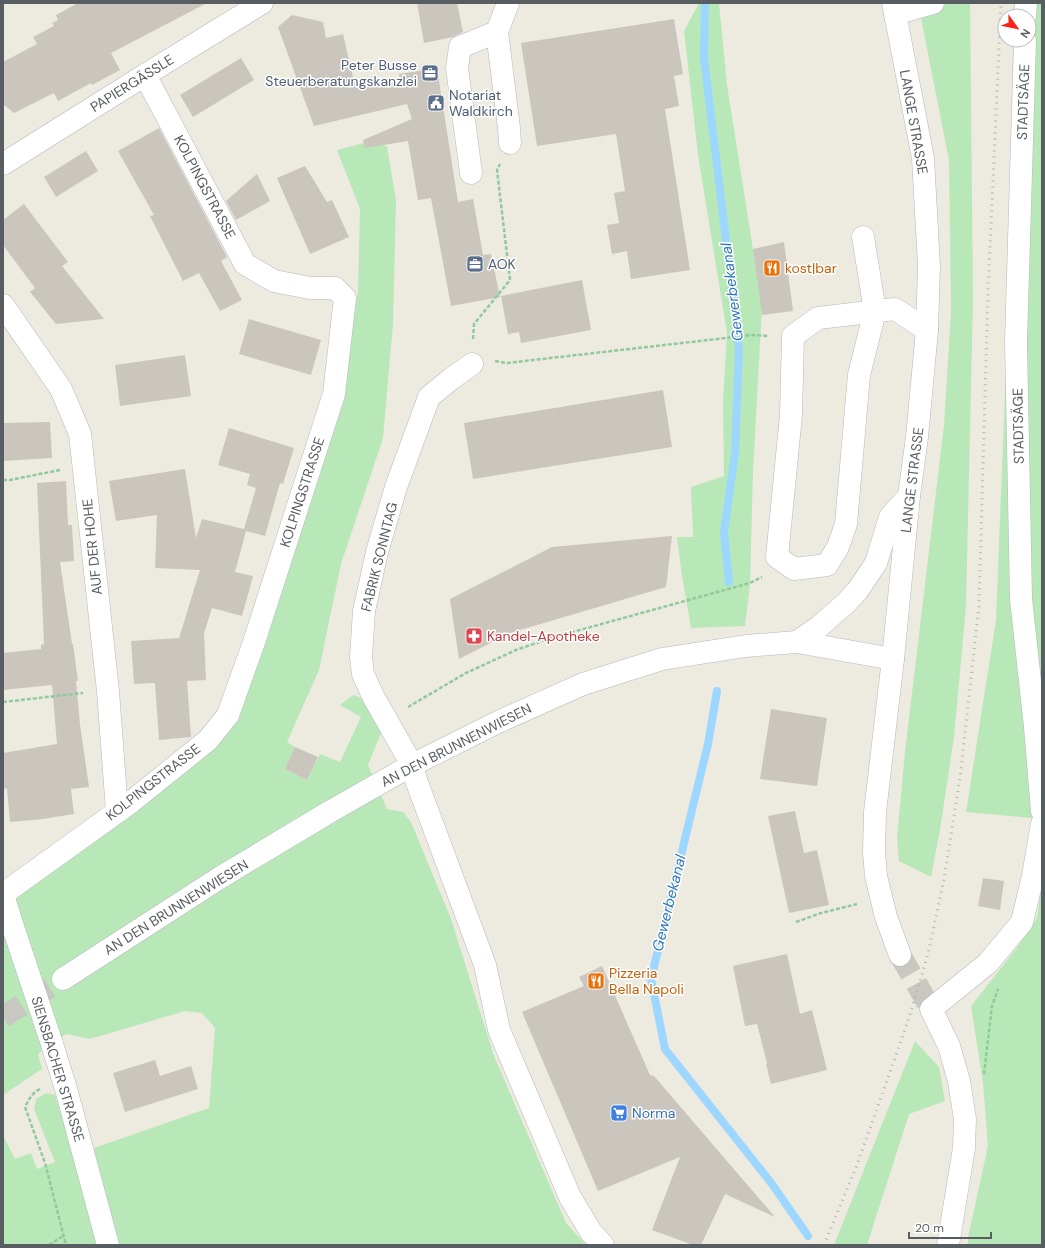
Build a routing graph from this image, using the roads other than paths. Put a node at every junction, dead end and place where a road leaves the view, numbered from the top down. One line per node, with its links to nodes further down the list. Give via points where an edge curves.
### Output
1 (262, 3): 7 (street, PAPIERGÄSSLE)
2 (508, 3): 5 (street)
3 (933, 3): 4 (street)
4 (894, 9): 14 (street, LANGE STRASSE, via 923,158 929,266)
5 (497, 32): 8 (street); 10 (street, via 460,47 457,68)
6 (1024, 48): 21 (street, STADTSÄGE, via 1016,341 1021,599)
7 (145, 75): 9 (street, PAPIERGÄSSLE); 20 (street, KOLPINGSTRASSE, via 245,264 274,281 310,288 335,288 345,298 334,394 228,716 208,740 131,802)
8 (510, 144)
9 (3, 164)
10 (471, 173)
11 (863, 237): 13 (street)
12 (3, 305): 20 (street, AUF DER HOHE, via 61,390 80,434 108,691)
13 (875, 311): 13 (street, via 859,375 846,524 838,547 827,566 794,569 777,557 791,415 793,336 818,318); 14 (street, via 895,309)
14 (927, 330): 16 (street, LANGE STRASSE)
15 (472, 364): 19 (street, FABRIK SONNTAG, via 429,397 396,487 377,552 364,611 361,657 363,674)
16 (909, 496): 17 (street, via 890,517 876,564 858,590 820,626); 18 (street, LANGE STRASSE)
17 (797, 642): 18 (street, AN DEN BRUNNENWIESEN); 19 (street, AN DEN BRUNNENWIESEN, via 746,646 662,659 583,684 498,722)
18 (893, 659): 24 (street, LANGE STRASSE, via 875,812 874,852 881,899)
19 (412, 765): 25 (street, AN DEN BRUNNENWIESEN, via 221,878); 27 (street, FABRIK SONNTAG, via 485,965 499,1030 570,1197 590,1232)
20 (116, 811): 23 (street, KOLPINGSTRASSE)
21 (1042, 811)
22 (1042, 824): 28 (street, via 1022,922 988,963 931,1009 949,1046 960,1081 965,1119 964,1148)
23 (3, 894): 26 (street, SIENSBACHER STRASSE, bridge, via 52,1044)
24 (900, 955)
25 (63, 979)
26 (108, 1245)
27 (603, 1245)
28 (948, 1245)

